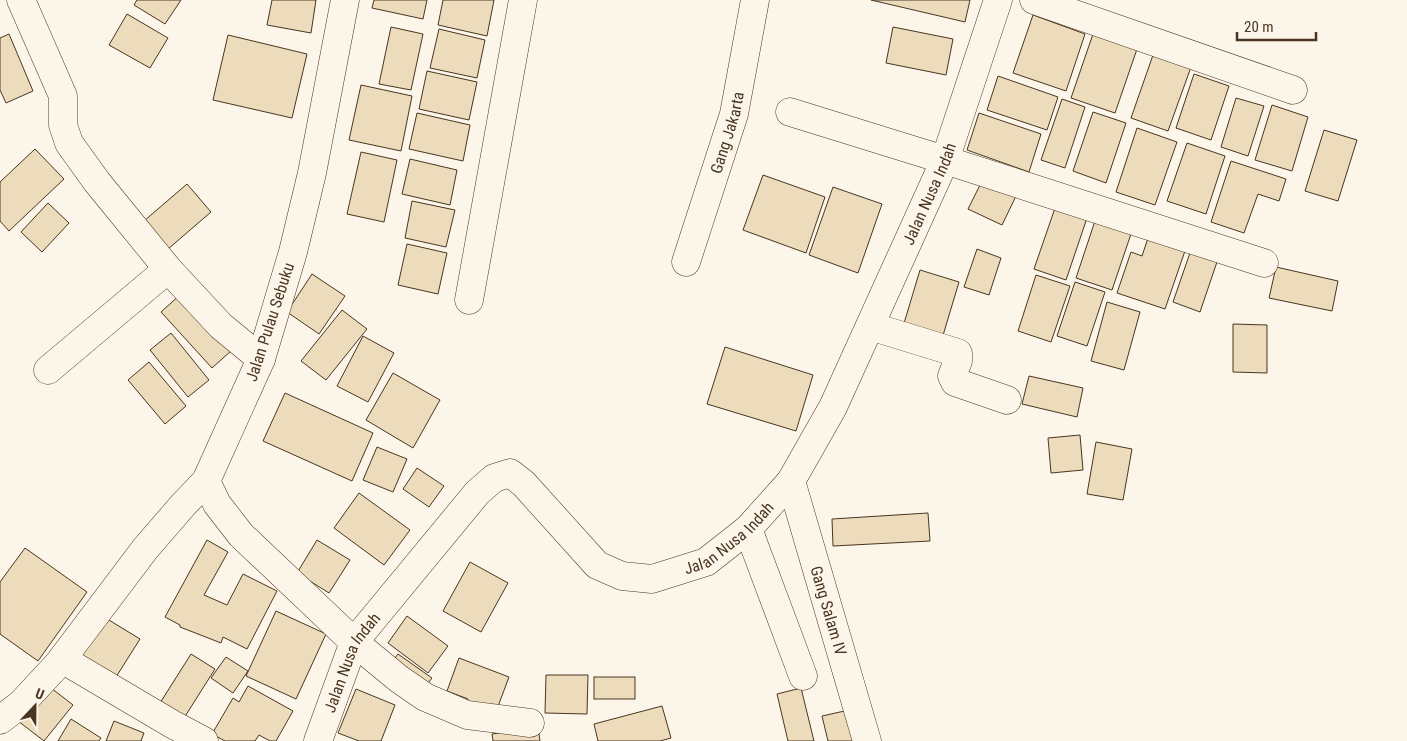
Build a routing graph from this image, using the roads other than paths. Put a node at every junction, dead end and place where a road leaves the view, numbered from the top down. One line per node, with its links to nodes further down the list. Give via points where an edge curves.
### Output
1 (21, 0): 12 (street, via 63,96 63,125 69,143)
2 (345, 0): 15 (street, Jalan Pulau Sebuku, via 312,173 293,252)
3 (523, 0): 13 (street)
4 (755, 0): 10 (street, Gang Jakarta, via 734,114)
5 (998, 0): 9 (street, Jalan Nusa Indah)
6 (1034, 0): 7 (street)
7 (1293, 90)
8 (790, 112): 9 (street)
9 (945, 160): 11 (street); 14 (street, Jalan Nusa Indah)
10 (686, 262)
11 (1264, 263)
12 (168, 269): 15 (street, via 221,326); 16 (street)
13 (469, 300)
14 (870, 326): 17 (street, via 958,353 952,376 955,382); 19 (street, Jalan Nusa Indah, via 833,408)
15 (261, 359): 18 (street, Jalan Pulau Sebuku)
16 (48, 370)
17 (1007, 400)
18 (206, 481): 21 (street, via 217,504 241,535); 22 (street, via 145,549)
19 (790, 481): 20 (street, Jalan Nusa Indah); 28 (street, Gang Salam IV)
20 (748, 529): 21 (street, Jalan Nusa Indah, via 706,562 652,579 622,576 597,565 524,484 510,473 494,478 477,493); 23 (street)
21 (354, 642): 25 (street, via 425,697 467,715); 27 (street, Jalan Nusa Indah)
22 (62, 658): 24 (street, via 20,704); 26 (street)
23 (803, 676)
24 (0, 720)
25 (530, 723)
26 (204, 741)
27 (318, 741)
28 (867, 741)

